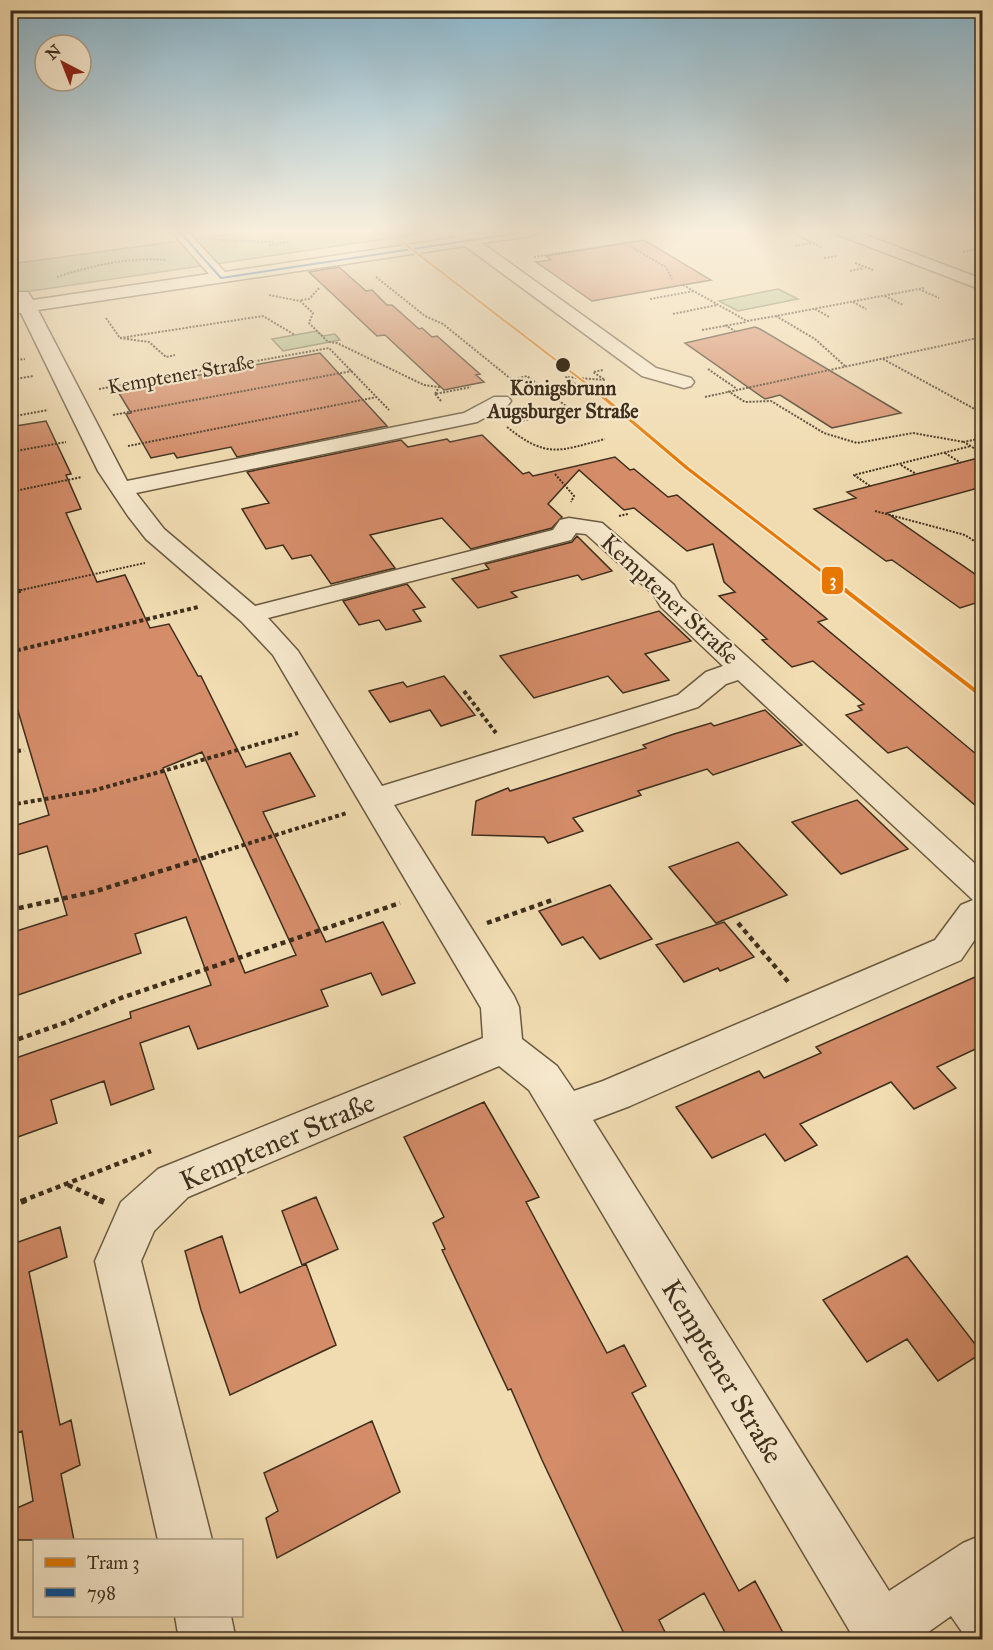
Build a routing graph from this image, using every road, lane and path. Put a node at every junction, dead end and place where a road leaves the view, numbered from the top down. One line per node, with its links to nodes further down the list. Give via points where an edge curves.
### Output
1 (130, 308): 10 (street)
2 (308, 308): 22 (path, via 313,313 309,323 328,342)
3 (416, 308): 33 (path)
4 (561, 308): 34 (street, via 649,372)
5 (703, 308): 11 (path)
6 (723, 308): 15 (path)
7 (819, 308): 9 (path)
8 (26, 309): 45 (street)
9 (814, 309): 13 (path); 14 (path)
10 (117, 310): 12 (street); 21 (path, via 105,317)
11 (673, 314)
12 (77, 316)
13 (776, 316): 15 (path); 26 (path, via 815,339)
14 (829, 317)
15 (747, 321): 16 (path)
16 (725, 325): 17 (path); 18 (path)
17 (702, 330)
18 (735, 331)
19 (295, 335): 21 (path, via 263,316)
20 (982, 337): 25 (path)
21 (120, 339): 24 (path, via 150,342 166,357)
22 (337, 343): 23 (path); 37 (path, via 424,385 439,387)
23 (329, 348): 29 (path); 45 (path, Kemptener Straße)
24 (175, 355)
25 (882, 358): 26 (path); 42 (path)
26 (845, 366): 36 (path)
27 (589, 369): 30 (path)
28 (603, 370): 30 (path)
29 (352, 371): 38 (path); 45 (path, Kemptener Straße)
30 (593, 372): 32 (path, via 604,380)
31 (563, 374): 32 (path)
32 (566, 377): 35 (path, via 575,384)
33 (512, 379)
34 (684, 382)
35 (546, 390)
36 (728, 391): 39 (path); 48 (path, via 745,402 771,401 824,433 857,443 913,433)
37 (435, 394)
38 (377, 397): 44 (path); 45 (path, Kemptener Straße)
39 (698, 398)
40 (501, 401): 44 (street, via 470,418)
41 (571, 410): 47 (path, via 505,425 540,450 554,451)
42 (982, 413)
43 (10, 417): 45 (path, Kemptener Straße)
44 (409, 431): 45 (street)
45 (94, 438): 50 (path, Kemptener Straße); 57 (path, Kemptener Straße); 60 (street, via 136,511)
46 (982, 438): 48 (path)
47 (605, 439)
48 (964, 442): 49 (path)
49 (971, 446): 51 (path); 52 (path)
50 (10, 452)
51 (944, 453): 53 (path); 54 (path)
52 (982, 453)
53 (961, 463)
54 (900, 464): 55 (path); 56 (path, via 854,476)
55 (916, 474)
56 (870, 486)
57 (10, 492)
58 (875, 511): 59 (path, via 965,535)
59 (982, 546)
60 (177, 552): 61 (path); 62 (street)
61 (10, 593)
62 (240, 607): 63 (path); 64 (street, Kemptener Straße, via 562,535 569,525 593,528); 66 (street, via 284,651)
63 (10, 652)
64 (744, 668): 69 (street, Kemptener Straße, via 716,678 687,701); 74 (street, Kemptener Straße)
65 (464, 691): 69 (path)
66 (330, 724): 70 (street); 71 (path, via 93,791)
67 (24, 750): 68 (path)
68 (10, 752)
69 (512, 755): 70 (street, Kemptener Straße)
70 (375, 802): 72 (street); 75 (path, via 93,892)
71 (10, 805)
72 (432, 892): 77 (street); 79 (path, via 121,998)
73 (555, 899): 77 (path)
74 (980, 905): 78 (street, Kemptener Straße, via 948,950)
75 (10, 910)
76 (738, 923): 78 (path)
77 (456, 933): 80 (street, via 500,1007)
78 (811, 1008): 81 (street, Kemptener Straße)
79 (10, 1042)
80 (503, 1047): 81 (street, Kemptener Straße, via 543,1078); 82 (street, Kemptener Straße, via 173,1183 137,1217 118,1261)
81 (566, 1112): 85 (street, Kemptener Straße)
82 (185, 1539)
83 (975, 1584): 85 (street, Kemptener Straße)
84 (203, 1617): 86 (street)
85 (884, 1635)
86 (208, 1640)

